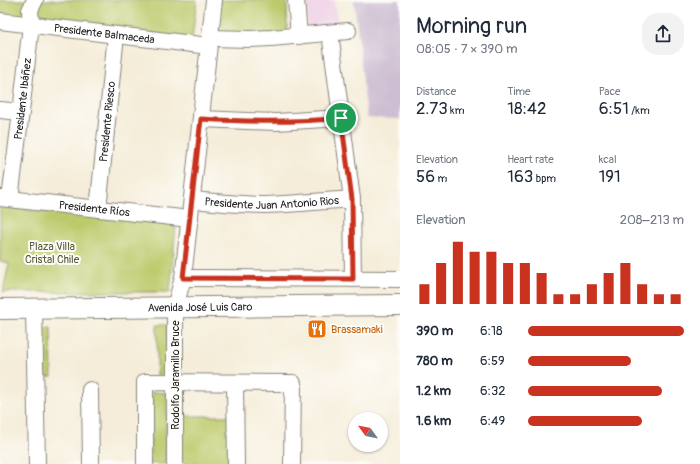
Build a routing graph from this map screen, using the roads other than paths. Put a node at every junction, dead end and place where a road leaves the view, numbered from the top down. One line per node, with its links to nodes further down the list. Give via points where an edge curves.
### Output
1 (35, 0): 5 (street, Presidente Ibáñez, via 30,10)
2 (214, 0): 10 (street, Rodolfo Jaramillo Bruce)
3 (296, 0): 9 (street)
4 (0, 21): 5 (street, Presidente Balmaceda)
5 (31, 25): 8 (street, Presidente Balmaceda); 12 (street, Presidente Ibáñez)
6 (348, 31): 7 (street, Presidente Balmaceda)
7 (330, 32): 9 (street, Presidente Balmaceda); 13 (street)
8 (116, 35): 10 (street, Presidente Balmaceda); 18 (street, Presidente Riesco)
9 (299, 36): 10 (street, Presidente Balmaceda)
10 (209, 42): 14 (street, Rodolfo Jaramillo Bruce)
11 (0, 110): 12 (street)
12 (21, 112): 15 (street, Presidente Ibáñez)
13 (341, 118): 14 (street, via 276,122); 16 (street)
14 (201, 119): 17 (street, Rodolfo Jaramillo Bruce)
15 (5, 199): 18 (street, Presidente Ríos)
16 (352, 199): 17 (street, Presidente Juan Antonio Rios, via 265,205); 21 (street)
17 (192, 200): 19 (street, Rodolfo Jaramillo Bruce)
18 (98, 209): 19 (street, Presidente Ríos)
19 (190, 219): 20 (street, Rodolfo Jaramillo Bruce)
20 (183, 278): 21 (street); 24 (street, Rodolfo Jaramillo Bruce)
21 (353, 279): 22 (street)
22 (400, 279)
23 (400, 305): 24 (main road, Avenida José Luis Caro)
24 (175, 307): 26 (main road, Avenida José Luis Caro); 27 (street, Rodolfo Jaramillo Bruce)
25 (0, 309): 26 (main road, Avenida José Luis Caro)
26 (34, 309): 30 (street)
27 (174, 382): 28 (street); 32 (street, via 146,382); 33 (street, Rodolfo Jaramillo Bruce)
28 (236, 383): 34 (street); 35 (street, via 293,383)
29 (90, 390): 31 (street)
30 (37, 464)
31 (91, 464)
32 (145, 464)
33 (175, 464)
34 (236, 464)
35 (292, 464)

